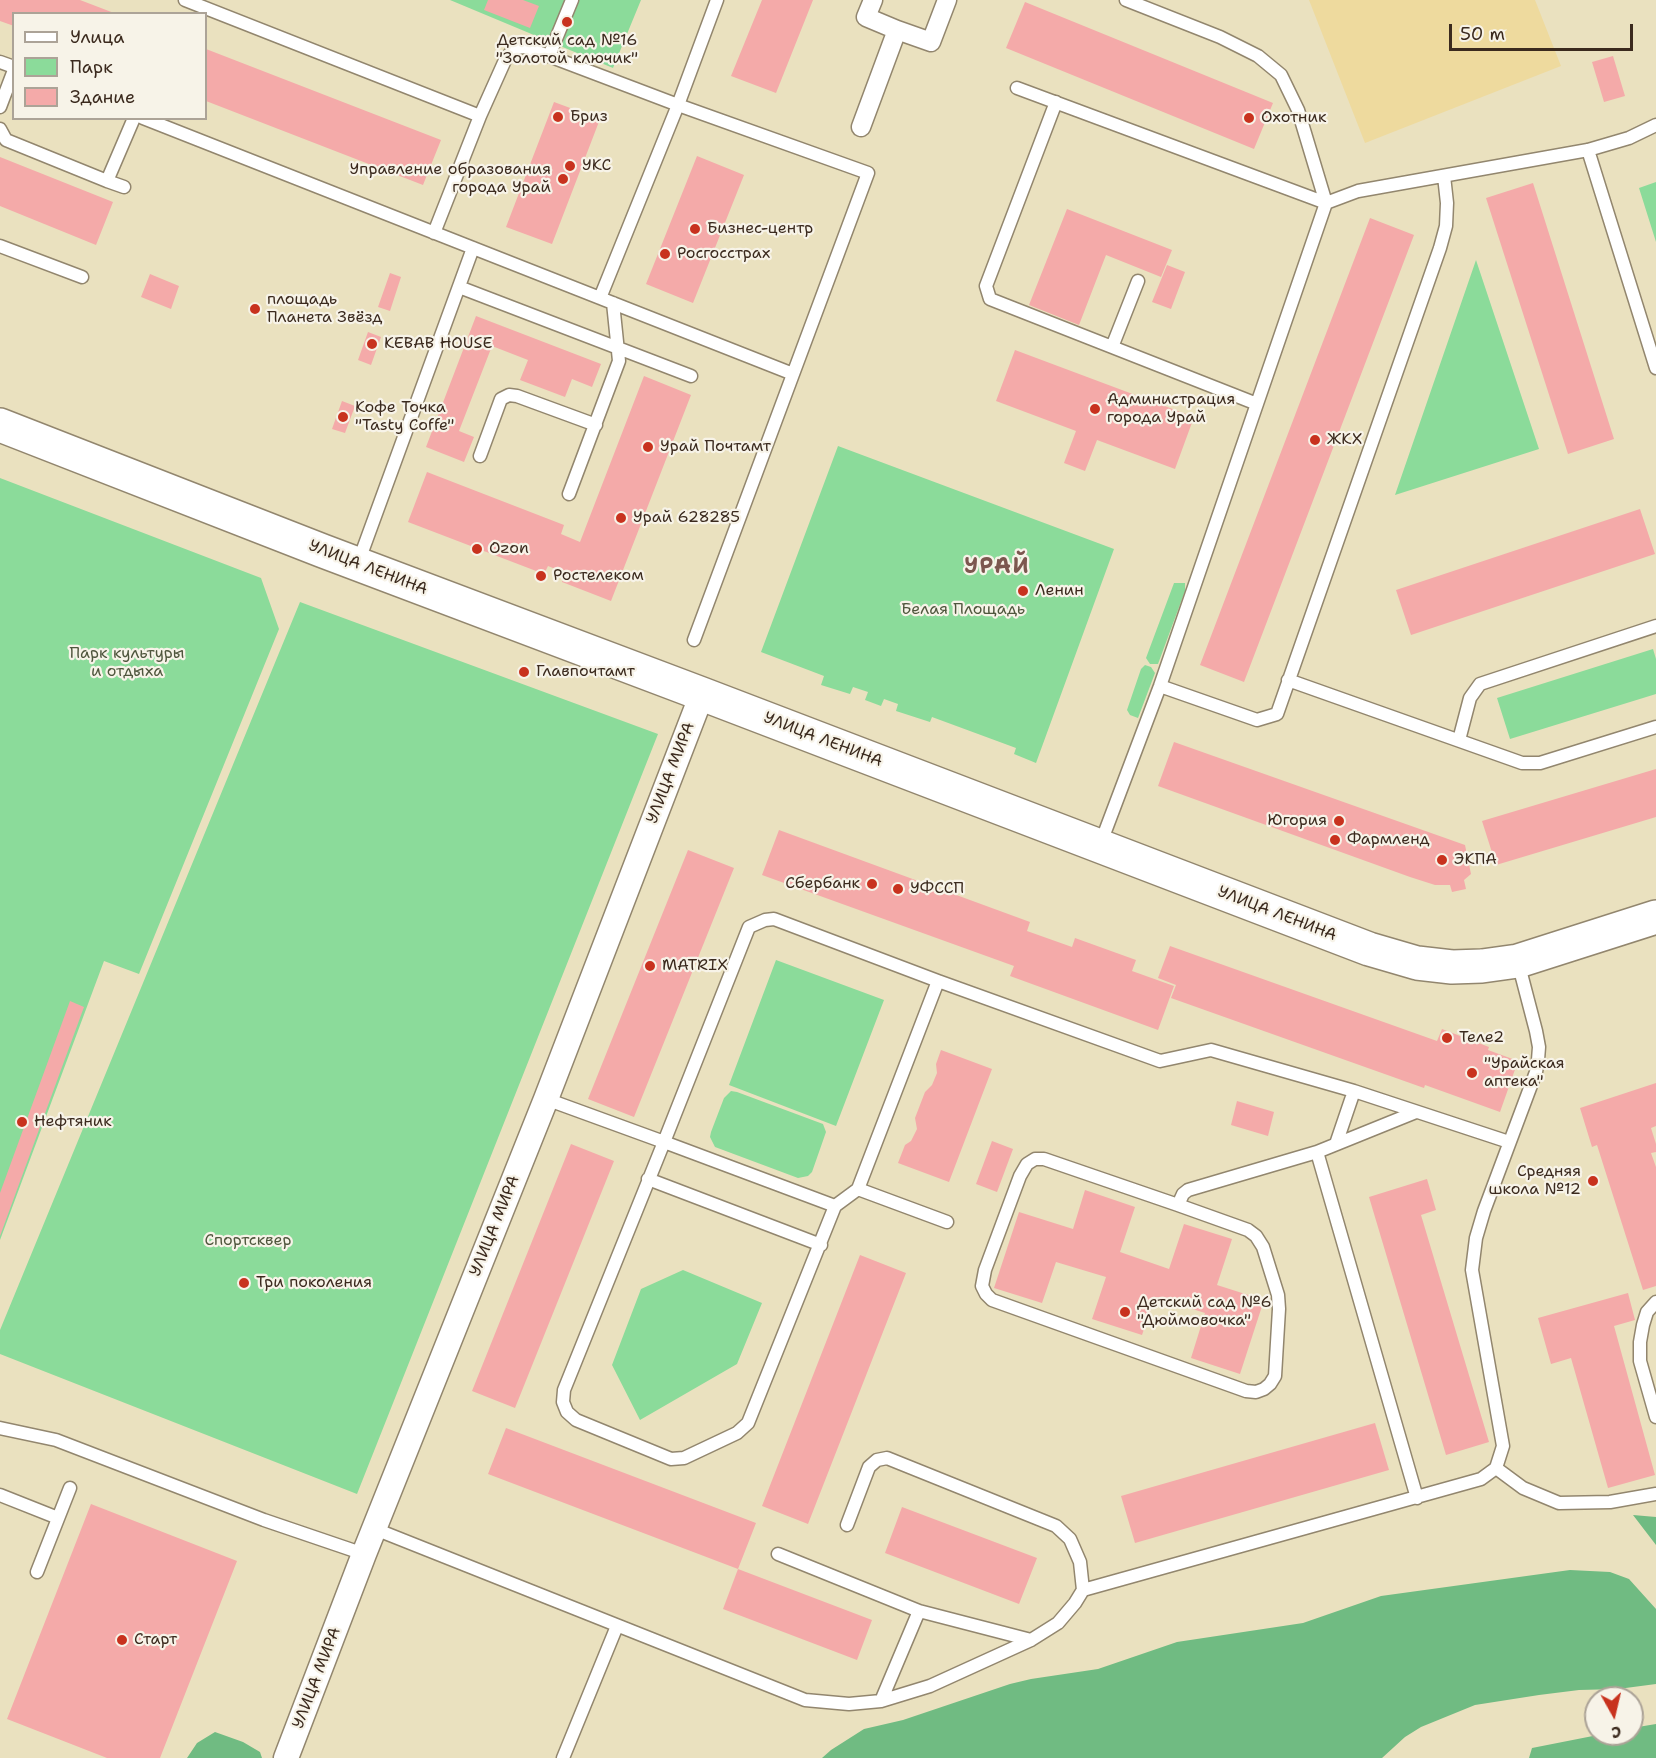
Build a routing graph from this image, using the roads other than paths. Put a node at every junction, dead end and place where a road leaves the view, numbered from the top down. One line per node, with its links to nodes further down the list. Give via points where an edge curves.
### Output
1 (184, 0): 14 (lane)
2 (572, 0): 8 (lane)
3 (717, 0): 12 (lane)
4 (873, 0): 7 (street, via 866,17)
5 (947, 0): 7 (street, via 931,42)
6 (1126, 0): 24 (lane, via 1220,37 1258,56 1281,75 1298,110)
7 (897, 30): 18 (street)
8 (549, 56): 12 (lane); 14 (lane, via 525,47 515,48 506,57)
9 (12, 74): 13 (lane)
10 (1017, 88): 11 (lane)
11 (1056, 102): 24 (lane); 33 (lane, via 986,286 990,299)
12 (678, 105): 31 (lane); 36 (lane, via 868,173)
13 (0, 107)
14 (480, 116): 25 (lane)
15 (133, 120): 22 (lane)
16 (148, 120): 25 (lane)
17 (1656, 125): 20 (lane)
18 (861, 127)
19 (0, 129): 22 (lane, via 6,140)
20 (1588, 150): 21 (lane); 35 (lane)
21 (1444, 176): 24 (lane, via 1358,191); 46 (lane, via 1448,203 1440,248)
22 (107, 181): 23 (lane)
23 (124, 187)
24 (1326, 203): 38 (lane)
25 (434, 232): 27 (lane)
26 (0, 246): 28 (lane)
27 (473, 248): 30 (lane); 31 (lane)
28 (82, 277)
29 (1138, 281): 33 (lane)
30 (459, 287): 34 (lane); 43 (lane)
31 (600, 298): 32 (lane)
32 (613, 303): 34 (lane); 36 (lane)
33 (1112, 347): 38 (lane)
34 (618, 348): 37 (lane); 40 (lane, via 619,361)
35 (1656, 368)
36 (793, 374): 45 (lane)
37 (691, 376)
38 (1257, 404): 47 (lane)
39 (0, 425): 43 (main road, УЛИЦА ЛЕНИНА)
40 (596, 425): 41 (lane, via 509,395 501,399); 42 (lane)
41 (480, 456)
42 (569, 494)
43 (357, 564): 48 (main road, УЛИЦА ЛЕНИНА)
44 (1656, 626): 50 (lane, via 1480,684 1470,698)
45 (694, 640)
46 (1288, 680): 47 (lane, via 1277,714 1257,720); 50 (lane)
47 (1160, 686): 51 (lane)
48 (702, 694): 51 (main road, УЛИЦА ЛЕНИНА); 56 (street, УЛИЦА МИРА)
49 (1656, 727): 50 (lane, via 1540,763 1522,763)
50 (1459, 740)
51 (1100, 846): 53 (main road, УЛИЦА ЛЕНИНА, via 1369,949 1417,963 1462,967)
52 (1656, 917): 53 (main road, УЛИЦА ЛЕНИНА)
53 (1518, 960): 59 (lane, via 1539,1047 1536,1072)
54 (938, 981): 55 (lane, via 1160,1061 1211,1050); 58 (lane, via 774,919 757,922 749,927); 63 (lane)
55 (1354, 1091): 57 (lane); 60 (lane)
56 (546, 1099): 58 (lane); 78 (street, УЛИЦА МИРА)
57 (1416, 1112): 59 (lane); 60 (lane)
58 (664, 1142): 62 (lane); 65 (lane)
59 (1509, 1142): 71 (lane, via 1476,1238 1472,1270 1503,1446)
60 (1336, 1144): 61 (lane)
61 (1317, 1152): 64 (lane, via 1188,1191); 75 (lane)
62 (648, 1179): 67 (lane); 67 (lane, via 564,1390 563,1402 576,1419 671,1459 684,1458 737,1433 748,1423)
63 (858, 1189): 65 (lane); 66 (lane)
64 (1178, 1205): 64 (lane, via 1248,1230 1263,1247 1279,1309 1275,1376 1264,1389 1246,1391 992,1300 982,1287 1020,1176 1026,1164 1035,1159)
65 (835, 1206): 67 (lane)
66 (947, 1222)
67 (821, 1245)
68 (1656, 1302): 69 (lane, via 1647,1312 1640,1342 1640,1361)
69 (1656, 1417)
70 (0, 1428): 79 (lane, via 56,1440)
71 (1496, 1468): 73 (lane, via 1523,1488 1558,1503 1610,1502); 75 (lane, via 1481,1479)
72 (70, 1488): 76 (lane)
73 (1656, 1494)
74 (0, 1495): 76 (lane)
75 (1417, 1498): 82 (lane)
76 (58, 1518): 81 (lane)
77 (847, 1525): 82 (lane, via 869,1467 887,1458 1056,1526 1070,1539 1080,1562)
78 (375, 1528): 79 (street, УЛИЦА МИРА); 84 (lane)
79 (364, 1554): 87 (street, УЛИЦА МИРА)
80 (778, 1554): 83 (lane)
81 (37, 1572)
82 (1083, 1590): 85 (lane, via 1058,1623)
83 (919, 1611): 85 (lane); 86 (lane)
84 (617, 1626): 86 (lane, via 805,1700 849,1704); 88 (lane)
85 (1031, 1640): 86 (lane, via 930,1686)
86 (881, 1701)
87 (286, 1758)
88 (563, 1758)

